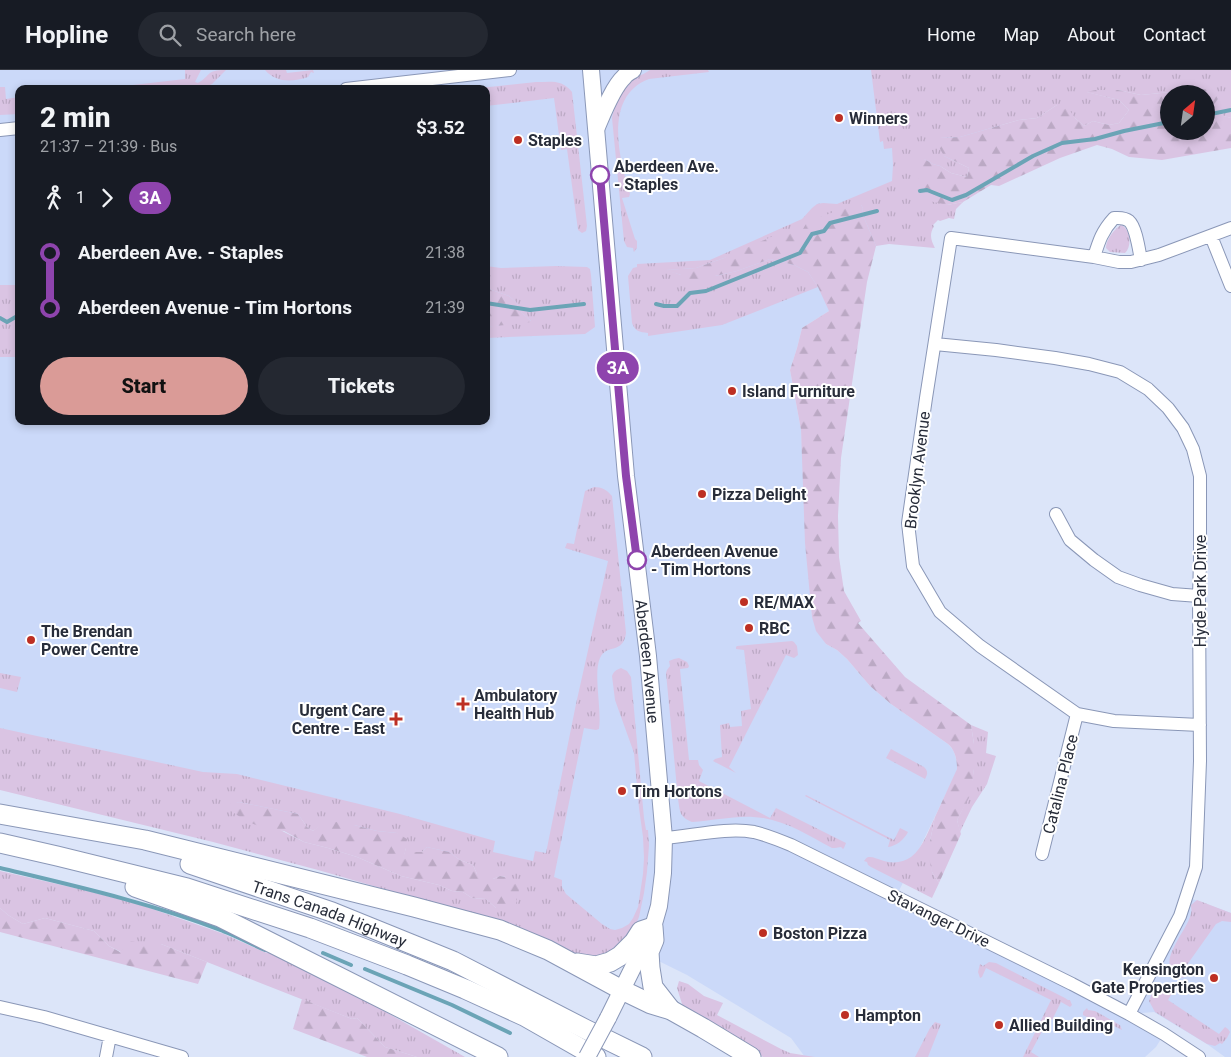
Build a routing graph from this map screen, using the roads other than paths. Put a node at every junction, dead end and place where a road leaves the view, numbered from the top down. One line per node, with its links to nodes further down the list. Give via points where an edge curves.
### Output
1 (510, 70): 4 (street)
2 (591, 70): 6 (main road, Aberdeen Avenue)
3 (633, 70): 6 (main road, via 615,90)
4 (381, 85)
5 (15, 128): 7 (street)
6 (596, 129): 19 (main road, Aberdeen Avenue, via 626,476 648,656)
7 (0, 130)
8 (1231, 228): 9 (street)
9 (1211, 236): 11 (street); 12 (street)
10 (1094, 257): 11 (street, via 1119,262); 11 (street, via 1107,226 1114,218 1122,218 1130,222); 13 (street, Brooklyn Avenue, via 951,238)
11 (1141, 260)
12 (1231, 286)
13 (935, 344): 15 (street, Hyde Park Drive, via 1089,364 1120,372 1148,389 1168,408 1193,449 1200,476); 16 (street, Brooklyn Avenue, via 908,524 913,566 940,612 980,646)
14 (1056, 514): 15 (street, via 1070,540 1118,577 1172,594)
15 (1199, 596): 17 (street, Hyde Park Drive)
16 (1078, 714): 17 (street, Brooklyn Avenue, via 1114,721); 21 (street, Catalina Place)
17 (1200, 725): 27 (street, Hyde Park Drive, via 1196,867 1180,916)
18 (0, 814): 23 (highway, via 145,840 424,909 500,930); 34 (highway, Trans Canada Highway, via 112,840 332,912 453,961)
19 (664, 838): 22 (main road, Aberdeen Avenue, via 659,906); 27 (street, Stavanger Drive, via 734,830 771,837)
20 (0, 845): 31 (highway, via 149,891 220,917); 33 (highway, Trans Canada Highway, via 187,888 310,928 407,965 524,1016)
21 (1042, 854)
22 (653, 927): 23 (highway, via 641,931 634,942 610,962 596,966); 24 (main road, Aberdeen Avenue); 26 (highway, via 650,968 653,987)
23 (573, 963): 24 (highway)
24 (622, 990): 26 (highway); 32 (main road, Aberdeen Avenue, bridge)
25 (0, 1007): 28 (street)
26 (671, 1010): 35 (highway)
27 (1129, 1014): 36 (street, Stavanger Drive)
28 (110, 1036): 29 (street); 30 (street)
29 (106, 1057)
30 (182, 1057)
31 (498, 1057)
32 (587, 1057)
33 (596, 1057)
34 (642, 1057)
35 (751, 1057)
36 (1199, 1057)

